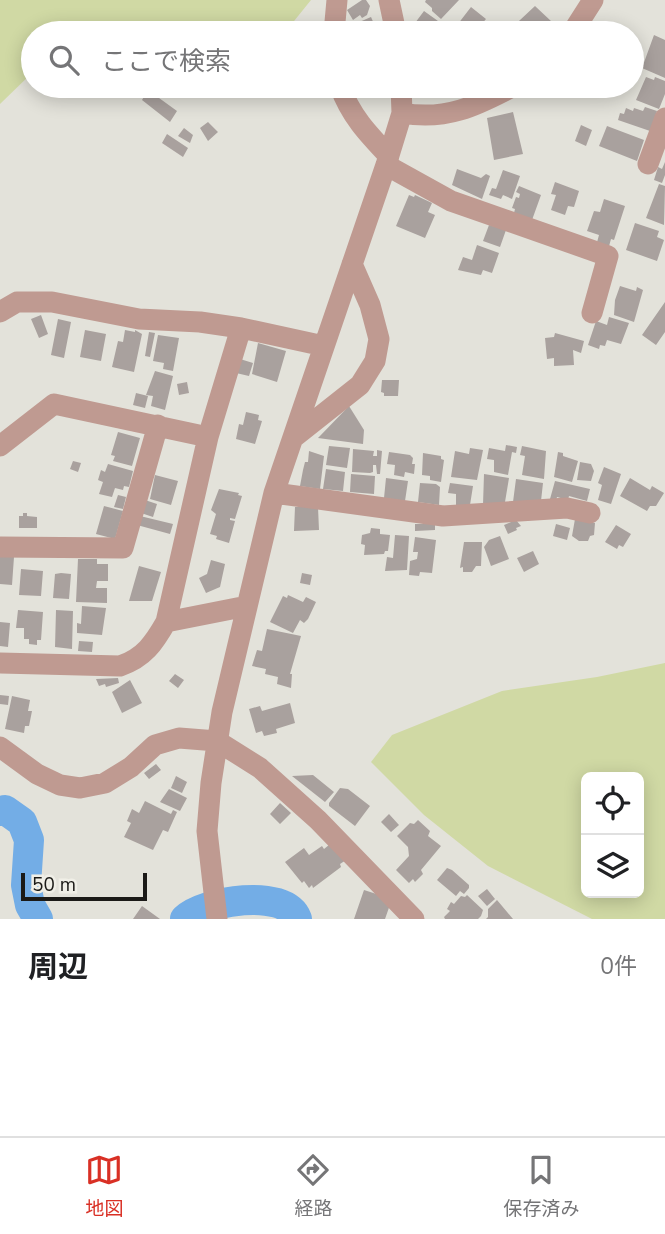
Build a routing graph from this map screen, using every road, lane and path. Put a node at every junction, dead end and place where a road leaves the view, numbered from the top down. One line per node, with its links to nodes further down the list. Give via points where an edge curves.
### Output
1 (337, 0): 4 (street)
2 (389, 0): 5 (street)
3 (593, 0): 6 (street)
4 (335, 21)
5 (393, 21)
6 (580, 21)
7 (344, 98): 12 (street)
8 (401, 98): 10 (street)
9 (491, 98): 10 (street, via 436,116)
10 (402, 113): 12 (street)
11 (665, 118): 13 (street)
12 (388, 161): 14 (street); 16 (street, via 451,201 608,256)
13 (648, 164)
14 (352, 264): 18 (street); 21 (street, via 379,339 375,360 360,385)
15 (0, 312): 17 (street, via 17,302 52,302 139,319)
16 (592, 313)
17 (241, 328): 18 (street); 20 (street)
18 (324, 346): 21 (street)
19 (158, 425): 20 (street); 22 (street, via 54,404); 25 (street, via 123,548)
20 (208, 436): 27 (street)
21 (293, 439): 23 (street)
22 (0, 446)
23 (274, 493): 24 (street, via 443,516 567,508); 26 (street)
24 (590, 513)
25 (0, 547)
26 (247, 606): 27 (street); 29 (street)
27 (166, 622): 28 (street, via 153,645 135,661 120,666)
28 (0, 663)
29 (217, 741): 30 (street, via 179,738 155,745 105,783 80,788 37,774); 31 (street, via 207,831); 32 (street, via 260,768 318,820)
30 (0, 747)
31 (217, 919)
32 (414, 919)

